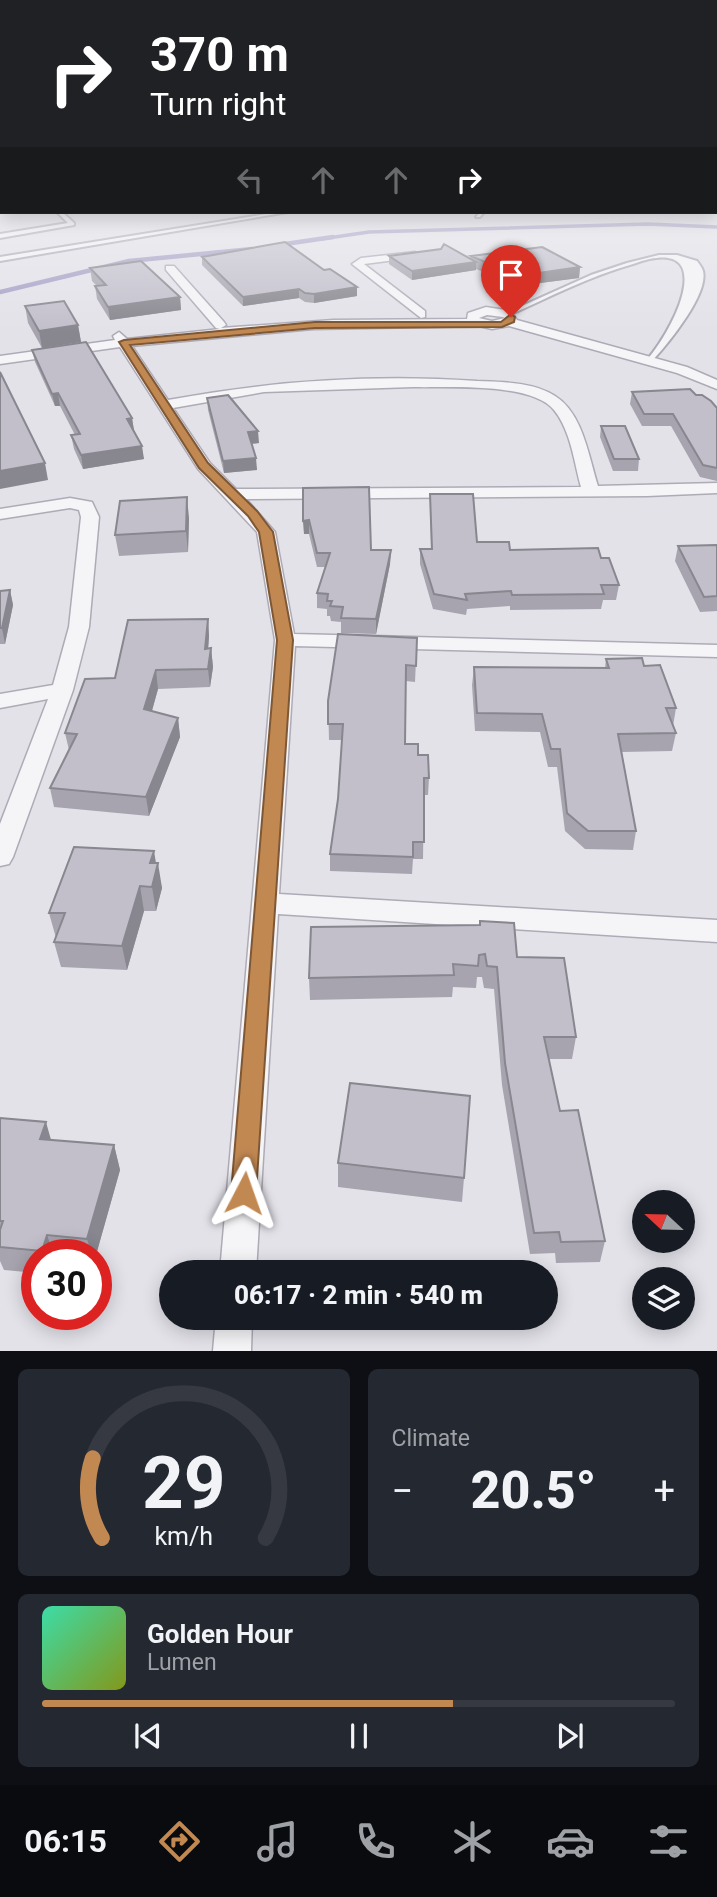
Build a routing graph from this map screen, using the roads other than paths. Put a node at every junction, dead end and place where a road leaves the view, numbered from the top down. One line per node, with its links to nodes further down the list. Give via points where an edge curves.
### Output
1 (61, 214): 3 (lane, via 72,224)
2 (274, 214): 5 (lane)
3 (0, 236)
4 (422, 254): 7 (street, via 357,264)
5 (0, 259)
6 (170, 268): 10 (street)
7 (421, 314): 8 (street); 10 (street)
8 (477, 318): 9 (street); 11 (street)
9 (508, 318): 14 (street); 14 (lane, via 595,275 645,260 682,257 698,263 706,274 706,288 681,329)
10 (220, 325): 11 (street)
11 (121, 339): 12 (street); 13 (street); 16 (street)
12 (0, 352)
13 (0, 360)
14 (649, 361): 15 (street)
15 (717, 386)
16 (164, 405): 18 (street, via 301,384 472,384 533,392 551,399 568,420); 19 (street, via 204,466)
17 (717, 488): 18 (street)
18 (590, 491): 19 (street)
19 (232, 494): 21 (street, via 266,532)
20 (0, 514): 23 (street, via 70,503 86,506 90,517 79,627)
21 (285, 640): 22 (street); 26 (street)
22 (717, 650)
23 (62, 690): 24 (street); 25 (street)
24 (0, 701)
25 (0, 856)
26 (265, 903): 27 (street); 28 (street)
27 (717, 930)
28 (239, 1260)
29 (233, 1330): 30 (street)
30 (232, 1351)

